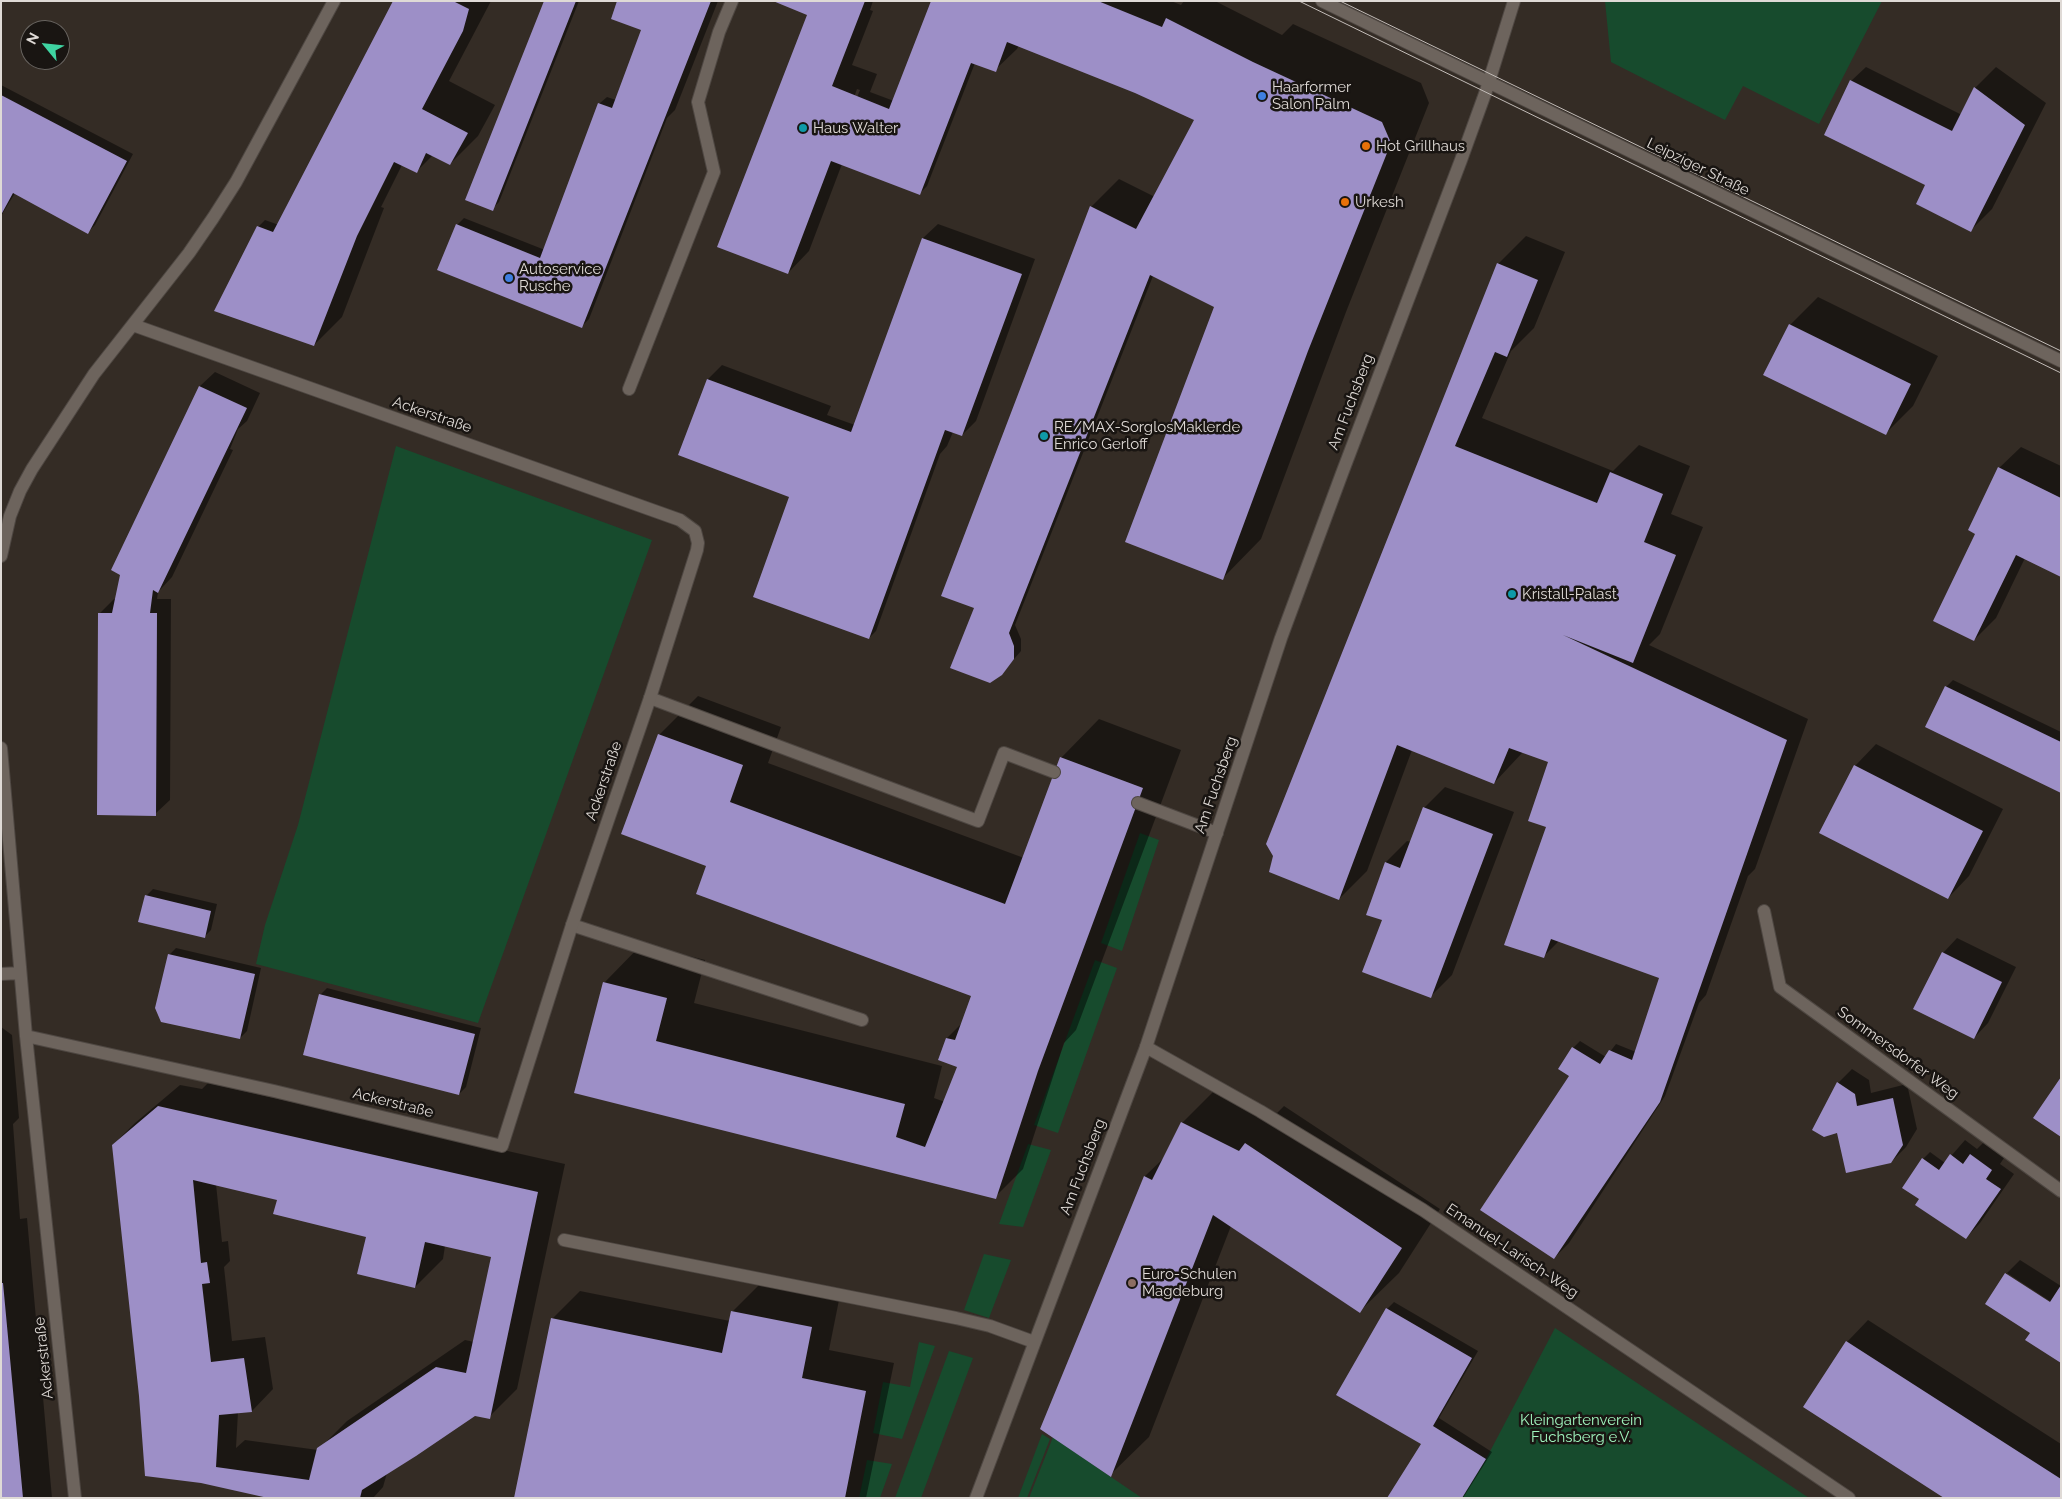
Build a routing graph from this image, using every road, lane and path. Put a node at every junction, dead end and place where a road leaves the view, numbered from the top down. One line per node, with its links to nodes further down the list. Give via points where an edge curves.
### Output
1 (334, 1): 6 (street, via 236,182 189,253)
2 (732, 1): 8 (street, via 698,102 714,172)
3 (1322, 1): 5 (street, Leipziger Straße)
4 (1514, 1): 5 (street, Am Fuchsberg)
5 (1489, 83): 7 (street, Leipziger Straße); 14 (street, Am Fuchsberg, via 1281,638)
6 (133, 325): 9 (street, via 75,402 32,469 10,516); 10 (street, Ackerstraße, via 687,524 696,534 697,550)
7 (2061, 361)
8 (630, 389)
9 (1, 556)
10 (650, 698): 12 (street, via 978,821 1004,753); 16 (street, Ackerstraße)
11 (1, 748): 17 (street, Ackerstraße)
12 (1054, 772)
13 (1138, 803): 14 (street)
14 (1217, 833): 21 (street, Am Fuchsberg)
15 (1764, 910): 22 (street, Sommersdorfer Weg, via 1780,987)
16 (572, 925): 19 (street); 20 (street, Ackerstraße, via 502,1146)
17 (20, 973): 18 (street); 20 (street, Ackerstraße)
18 (1, 974)
19 (862, 1020)
20 (26, 1036): 25 (street, Ackerstraße)
21 (1146, 1047): 24 (street, Am Fuchsberg); 27 (street, Emanuel-Larisch-Weg, via 1260,1111 1423,1210)
22 (2061, 1191)
23 (564, 1240): 24 (street, via 956,1318)
24 (1034, 1342): 26 (street, Am Fuchsberg)
25 (75, 1498)
26 (976, 1498)
27 (1849, 1498)

